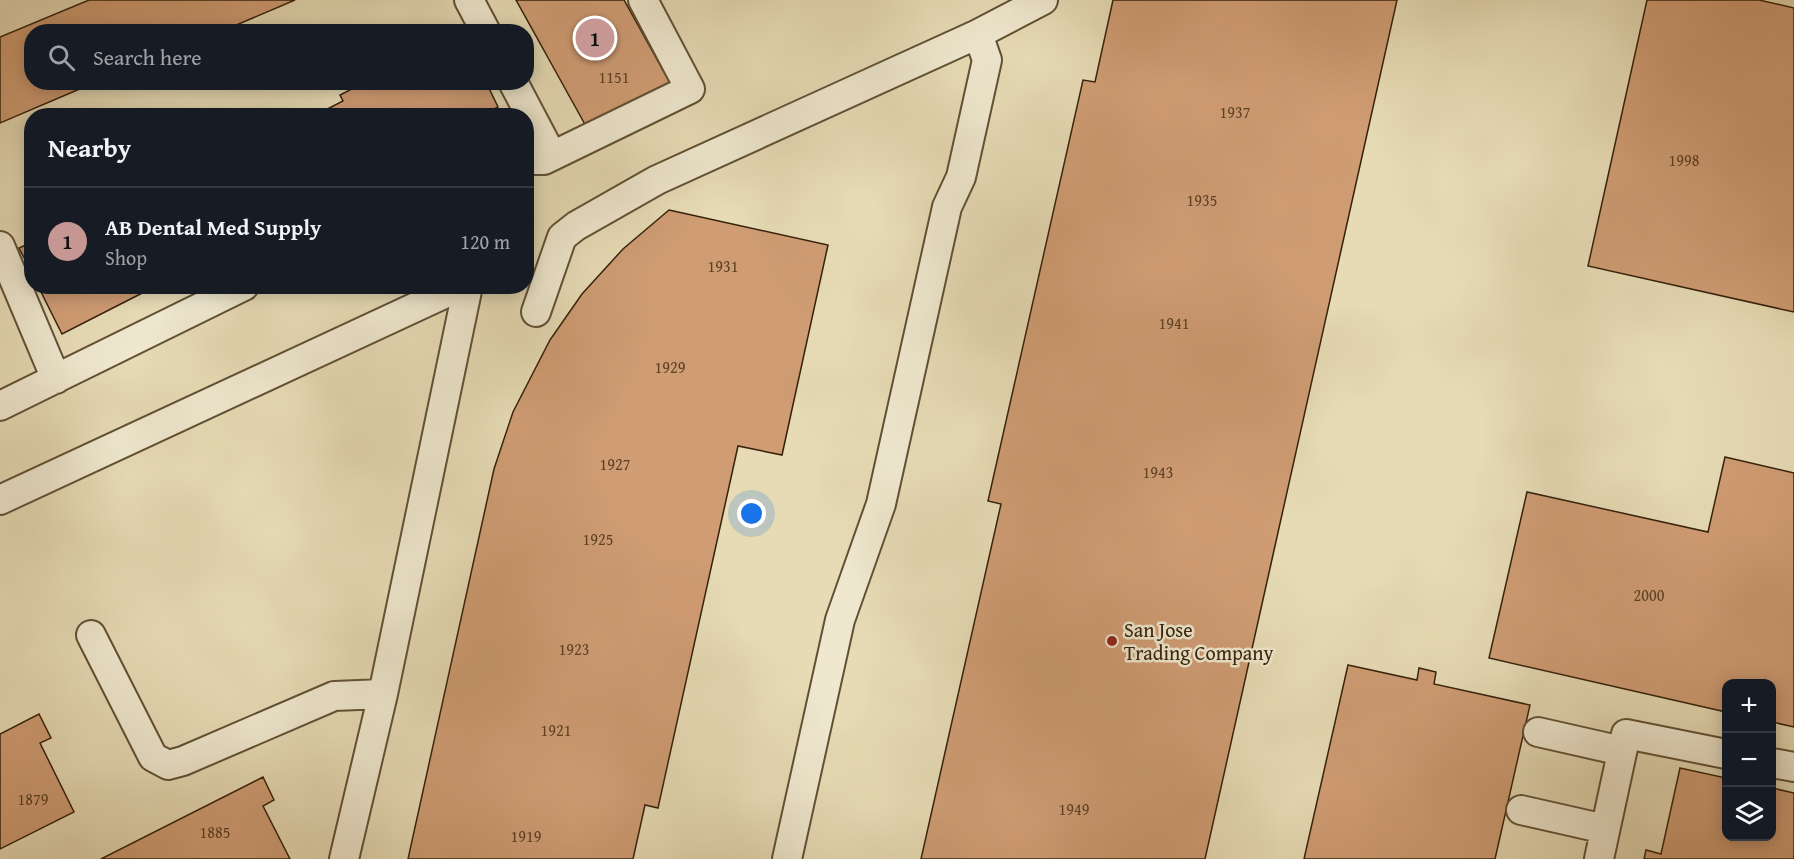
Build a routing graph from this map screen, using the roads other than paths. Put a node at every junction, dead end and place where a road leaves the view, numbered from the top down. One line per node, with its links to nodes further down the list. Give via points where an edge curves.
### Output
1 (469, 0): 4 (lane)
2 (643, 0): 9 (lane, via 690,89)
3 (1043, 0): 5 (lane)
4 (482, 24)
5 (978, 34): 14 (lane, via 657,180 576,226 562,237); 28 (lane, via 987,60 961,177 947,207 881,504 840,620)
6 (516, 90): 7 (lane)
7 (522, 108)
8 (534, 143): 9 (lane)
9 (539, 158)
10 (0, 246): 15 (lane)
11 (228, 294): 15 (lane)
12 (443, 294): 17 (lane)
13 (466, 294): 19 (lane)
14 (536, 312)
15 (56, 379): 16 (lane)
16 (0, 406)
17 (0, 500)
18 (91, 635): 19 (lane, via 153,758 168,765 334,696)
19 (383, 694): 27 (lane)
20 (1538, 732): 21 (lane)
21 (1624, 743): 22 (lane); 26 (lane)
22 (1722, 754)
23 (1776, 764): 24 (lane)
24 (1794, 767)
25 (1521, 810): 26 (lane)
26 (1605, 829): 29 (lane)
27 (344, 859)
28 (787, 859)
29 (1599, 859)

